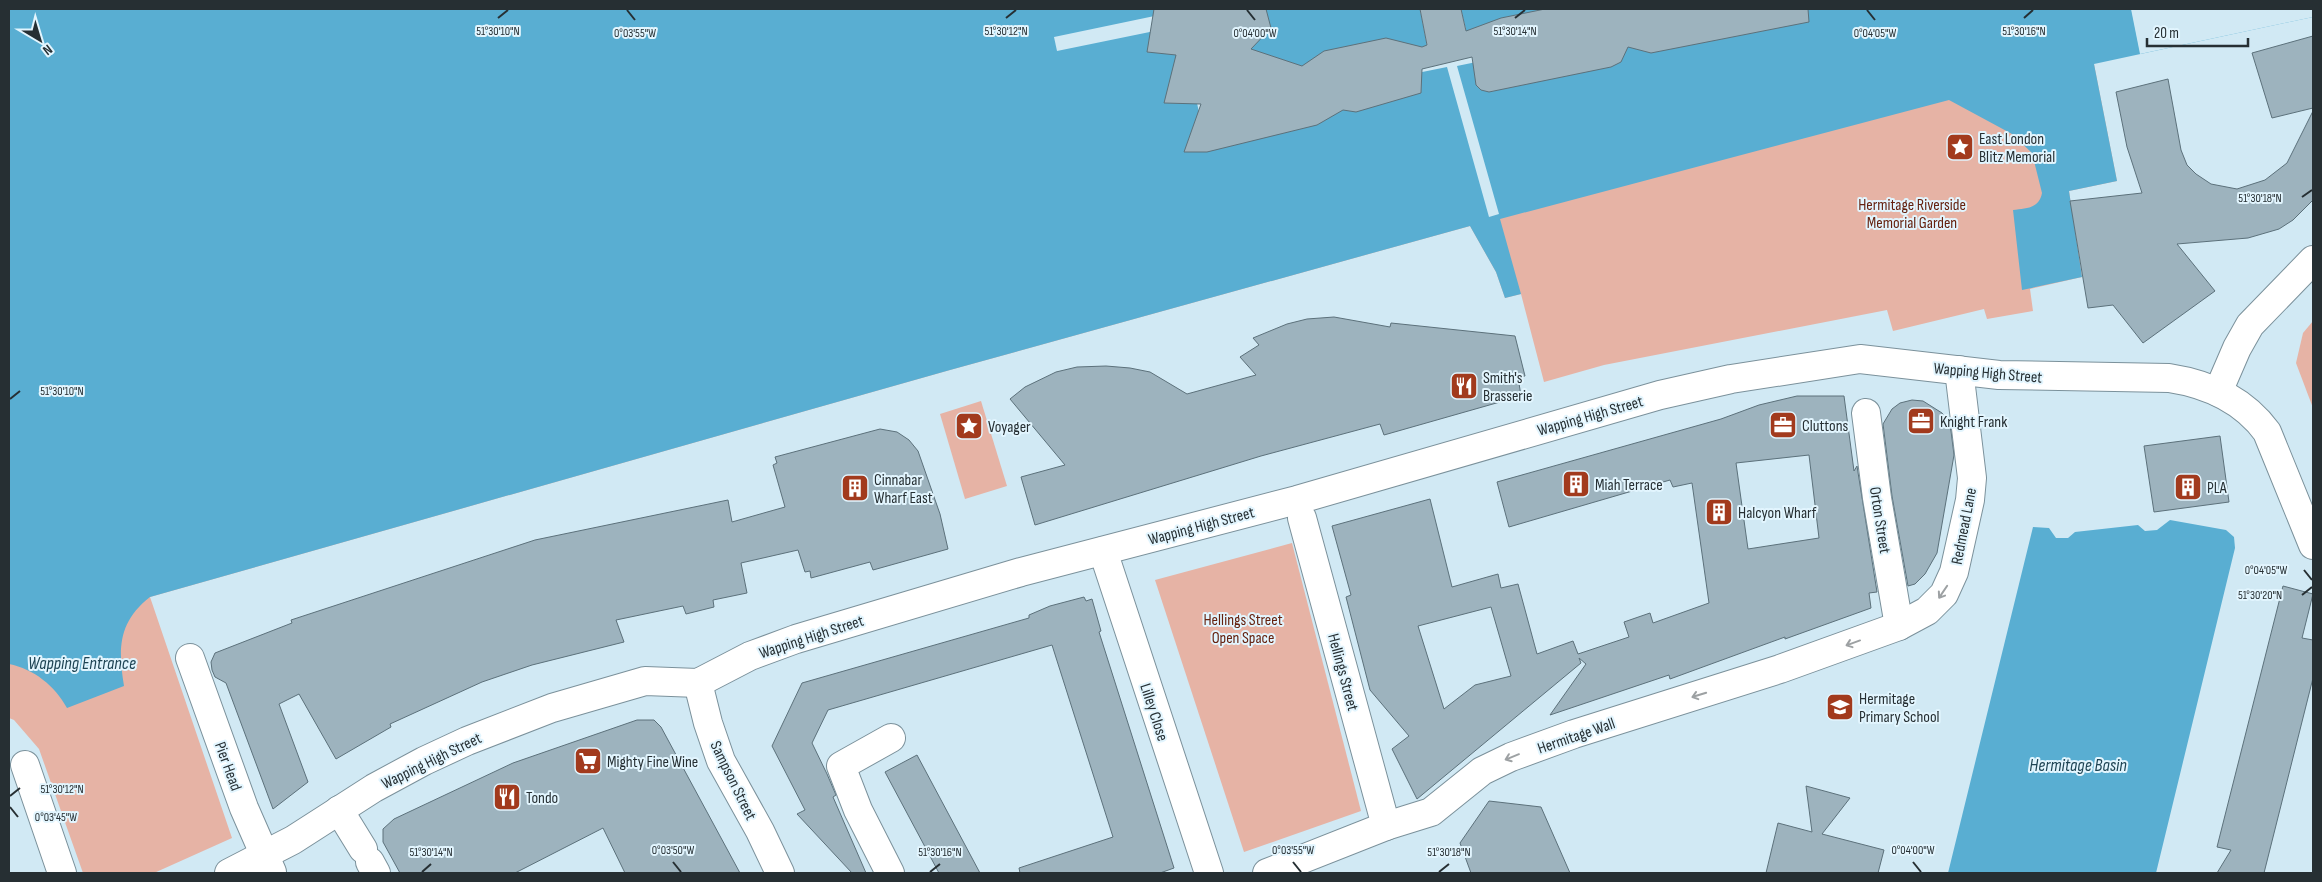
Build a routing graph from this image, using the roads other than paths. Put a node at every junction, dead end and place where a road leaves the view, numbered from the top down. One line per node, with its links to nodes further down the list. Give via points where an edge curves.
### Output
1 (2313, 260): 3 (street, via 2250,325)
2 (1959, 370): 3 (street, Wapping High Street, via 2023,376 2169,378 2190,381); 7 (street, Wapping High Street, via 1860,359 1731,379 1660,395 1297,500); 8 (street, Redmead Lane, one-way to 8, via 1972,478 1954,572 1944,594 1927,611)
3 (2218, 392): 6 (street, Wapping High Street, via 2240,403 2267,432)
4 (1866, 413): 8 (street, Orton Street)
5 (1302, 518): 14 (street, Hellings Street)
6 (2313, 545)
7 (1103, 551): 10 (street, Wapping High Street, via 796,638 750,656); 21 (street, Lilley Close)
8 (1899, 626): 14 (street, Hermitage Wall, one-way to 14, via 1780,669 1510,757 1482,771 1431,812)
9 (190, 658): 16 (street, Pier Head, via 244,808)
10 (698, 683): 13 (street, Wapping High Street, via 645,681 552,708 458,745); 19 (street, Sampson Street, via 721,761)
11 (891, 738): 20 (street, via 842,766 858,810)
12 (26, 765): 17 (street)
13 (340, 810): 15 (street); 16 (street, Wapping High Street)
14 (1386, 826): 22 (street, Hermitage Wall)
15 (369, 861)
16 (269, 864): 18 (street, Wapping High Street)
17 (62, 873)
18 (229, 873)
19 (780, 873)
20 (890, 873)
21 (1208, 873)
22 (1268, 873)

